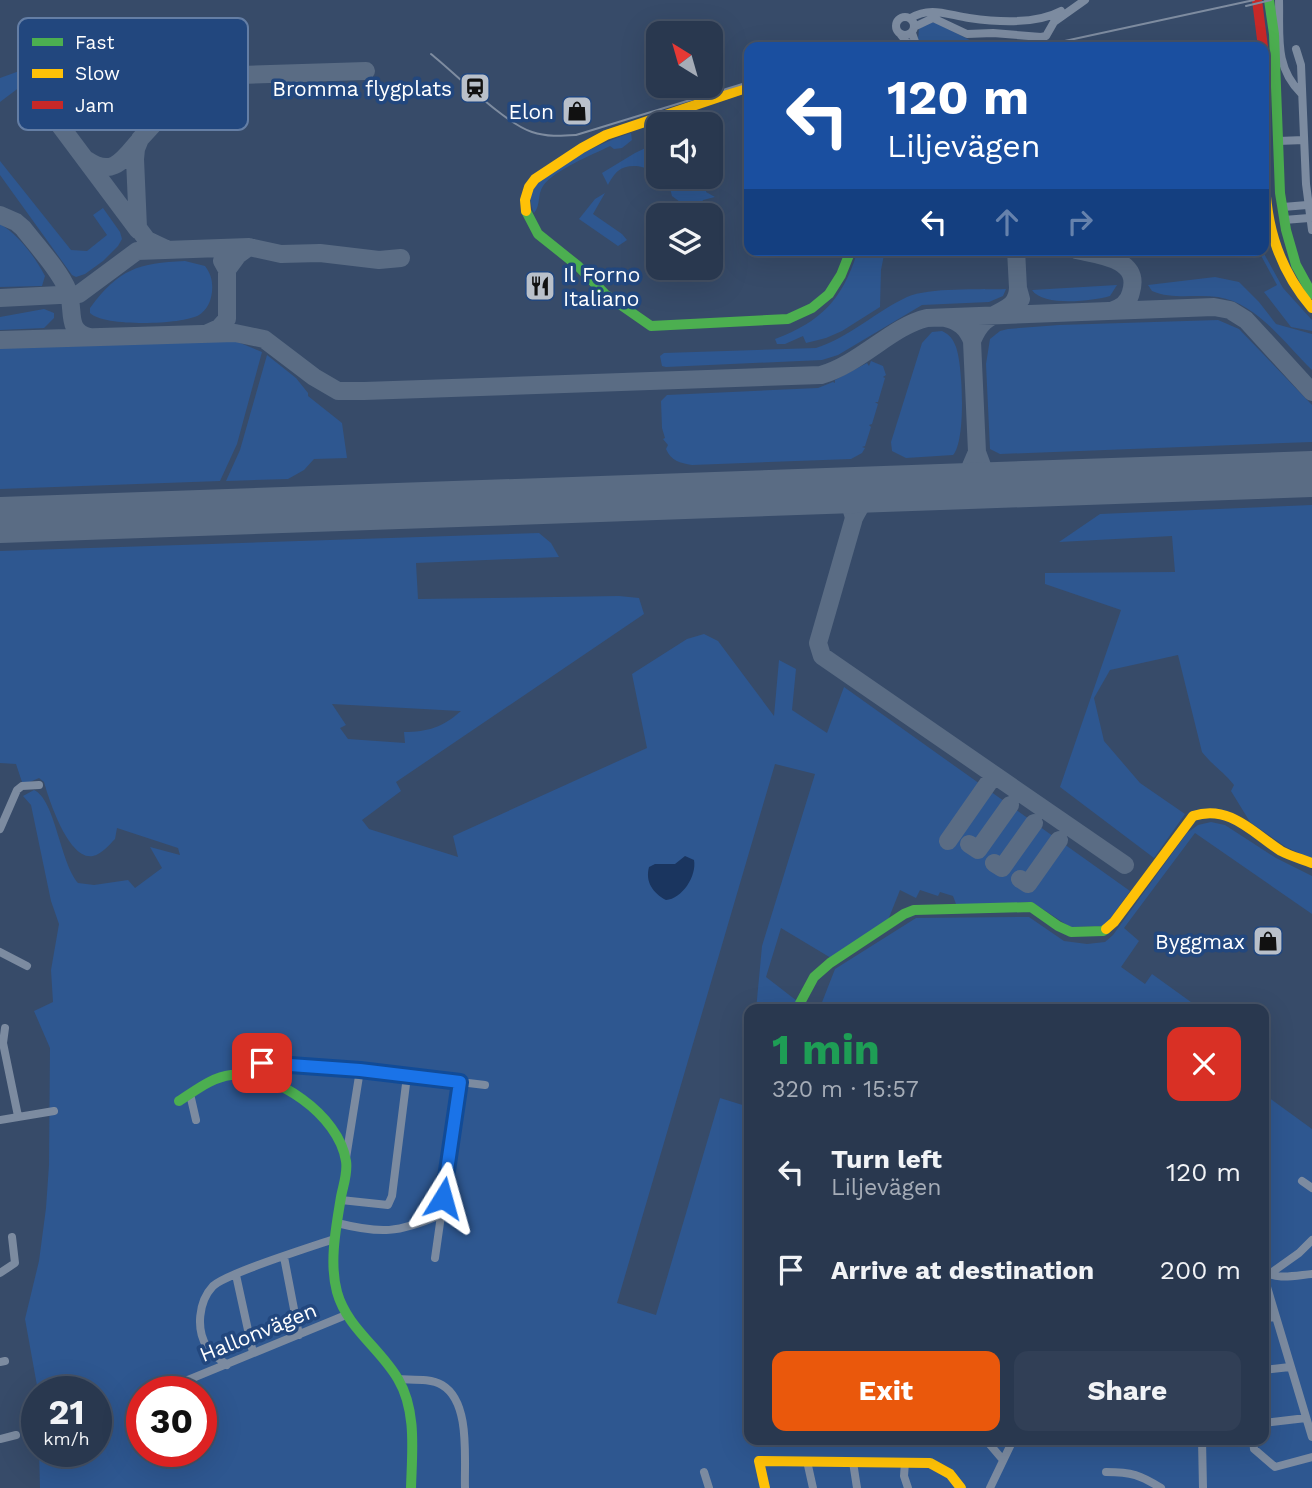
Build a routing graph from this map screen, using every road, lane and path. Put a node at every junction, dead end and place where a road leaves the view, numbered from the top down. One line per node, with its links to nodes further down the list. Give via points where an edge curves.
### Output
1 (1078, 0): 6 (street, via 1058,13 1004,21 926,11)
2 (1085, 0): 6 (street, via 1041,37 967,34 933,18)
3 (1257, 0): 10 (street)
4 (1269, 0): 14 (street)
5 (1279, 0): 13 (street, via 1283,68)
6 (912, 26): 7 (street); 7 (street, via 903,17 897,22); 9 (street)
7 (901, 35): 8 (street)
8 (907, 42)
9 (916, 42)
10 (1262, 42)
11 (1296, 49): 13 (street)
12 (744, 89): 24 (street, via 607,135 551,167 529,187 525,200 530,222 605,294 651,326 788,319 805,313 834,289)
13 (1301, 93): 15 (street)
14 (1278, 141): 15 (street); 17 (street)
15 (1307, 142): 16 (street)
16 (1307, 205): 17 (street); 20 (street)
17 (1283, 207): 18 (street); 21 (street)
18 (1269, 213)
19 (1269, 215): 21 (street)
20 (1309, 218): 21 (street); 23 (street)
21 (1284, 220): 25 (street, via 1296,266)
22 (1269, 224): 26 (street, via 1286,272)
23 (1312, 230)
24 (849, 256)
25 (1312, 294)
26 (1312, 308)
27 (39, 785): 28 (street, via 18,790)
28 (0, 829)
29 (1312, 863): 32 (street, via 1283,852 1235,817 1202,813 1193,816 1103,931 1071,932 1031,907 914,910 830,962 814,977)
30 (0, 952): 31 (street)
31 (27, 966)
32 (800, 1003)
33 (5, 1028): 42 (street, via 3,1043)
34 (360, 1070): 35 (street, via 262,1063); 36 (street); 45 (street)
35 (233, 1074): 39 (street); 45 (street, via 266,1080 306,1101 338,1137)
36 (407, 1076): 37 (street); 48 (street, via 388,1205)
37 (460, 1082): 38 (street); 49 (street)
38 (485, 1085)
39 (190, 1094): 40 (street); 44 (street)
40 (179, 1101)
41 (54, 1111): 42 (street)
42 (18, 1116): 43 (street)
43 (0, 1120)
44 (196, 1120)
45 (346, 1161): 48 (street)
46 (1302, 1181): 47 (street)
47 (1312, 1188)
48 (341, 1200): 50 (street)
49 (440, 1215): 50 (street, via 389,1231); 55 (street)
50 (337, 1223): 52 (street)
51 (12, 1237): 57 (street, via 15,1263)
52 (334, 1239): 54 (street); 62 (street, via 337,1293)
53 (1312, 1240): 56 (street)
54 (284, 1257): 59 (street); 65 (street)
55 (435, 1258)
56 (1269, 1272)
57 (0, 1273)
58 (1269, 1274): 60 (street)
59 (236, 1275): 66 (street); 67 (street, via 214,1286 200,1314 201,1335 208,1350)
60 (1312, 1275)
61 (1269, 1290): 63 (street)
62 (346, 1315): 65 (street, Hallonvägen); 71 (street)
63 (1276, 1317): 64 (street); 68 (street)
64 (1269, 1318)
65 (299, 1335): 66 (street, Hallonvägen)
66 (253, 1353): 67 (street, Hallonvägen)
67 (227, 1365): 70 (street, Hallonvägen)
68 (1290, 1367): 69 (street); 72 (street)
69 (1269, 1369)
70 (199, 1376)
71 (398, 1379): 88 (street, via 410,1413); 89 (street, via 441,1384 452,1395 464,1428)
72 (1306, 1418): 73 (street); 75 (street)
73 (1269, 1422)
74 (16, 1436): 76 (street)
75 (1312, 1437)
76 (0, 1439)
77 (990, 1445): 82 (street)
78 (1010, 1445): 82 (street)
79 (1202, 1445): 98 (street)
80 (1254, 1445): 81 (street, via 1275,1467)
81 (1312, 1457)
82 (1003, 1460): 96 (street)
83 (807, 1461): 84 (street); 91 (street, via 759,1461); 92 (street)
84 (853, 1462): 85 (street); 93 (street)
85 (905, 1462): 94 (street); 95 (street, via 942,1467)
86 (704, 1472): 90 (street)
87 (1106, 1472): 97 (street, via 1130,1472)
88 (411, 1488)
89 (465, 1488)
90 (709, 1488)
91 (765, 1488)
92 (813, 1488)
93 (858, 1488)
94 (908, 1488)
95 (961, 1488)
96 (990, 1488)
97 (1161, 1488)
98 (1203, 1488)

